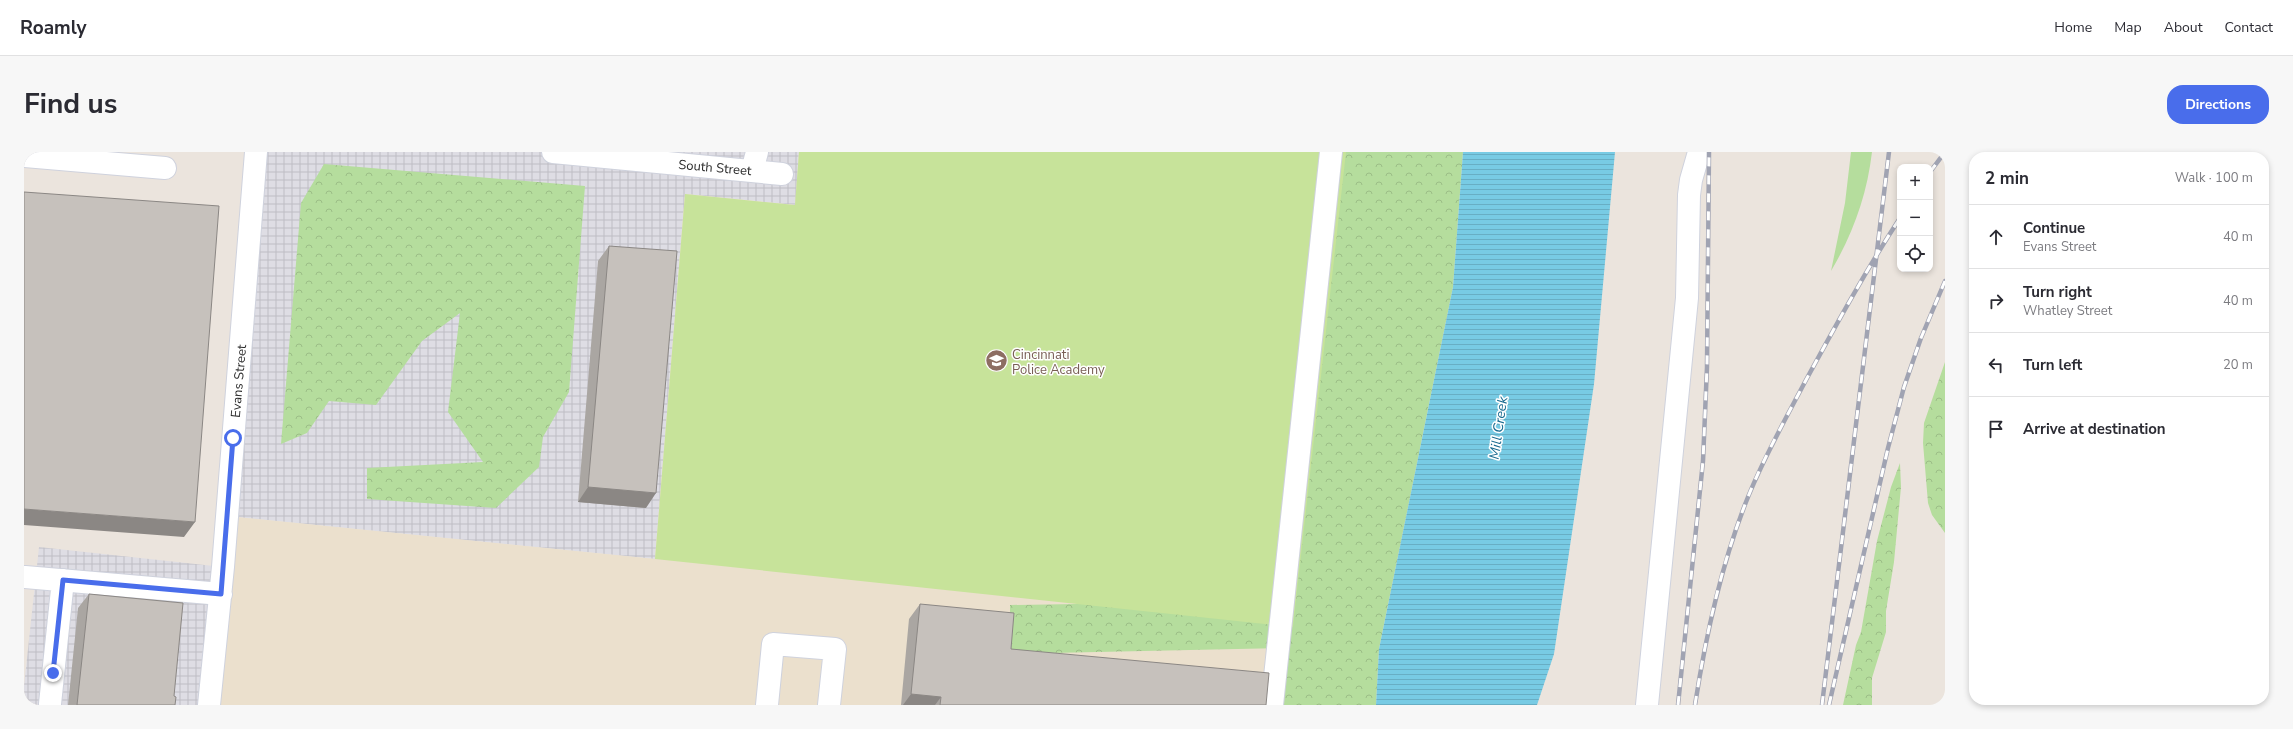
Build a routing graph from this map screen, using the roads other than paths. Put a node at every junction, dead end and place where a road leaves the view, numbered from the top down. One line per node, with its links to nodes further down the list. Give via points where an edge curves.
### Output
1 (256, 152): 11 (street, Evans Street)
2 (553, 152): 6 (street, South Street)
3 (1331, 152): 16 (street)
4 (1700, 152): 17 (street, via 1692,174 1689,195 1687,298)
5 (24, 156): 7 (street)
6 (754, 161): 8 (street, South Street)
7 (165, 168)
8 (782, 174)
9 (25, 577): 10 (street)
10 (63, 580): 11 (street); 12 (street)
11 (221, 594): 13 (street, Evans Street)
12 (50, 704)
13 (209, 705)
14 (767, 705): 15 (street, via 773,644 835,649)
15 (829, 705)
16 (1272, 705)
17 (1647, 705)

